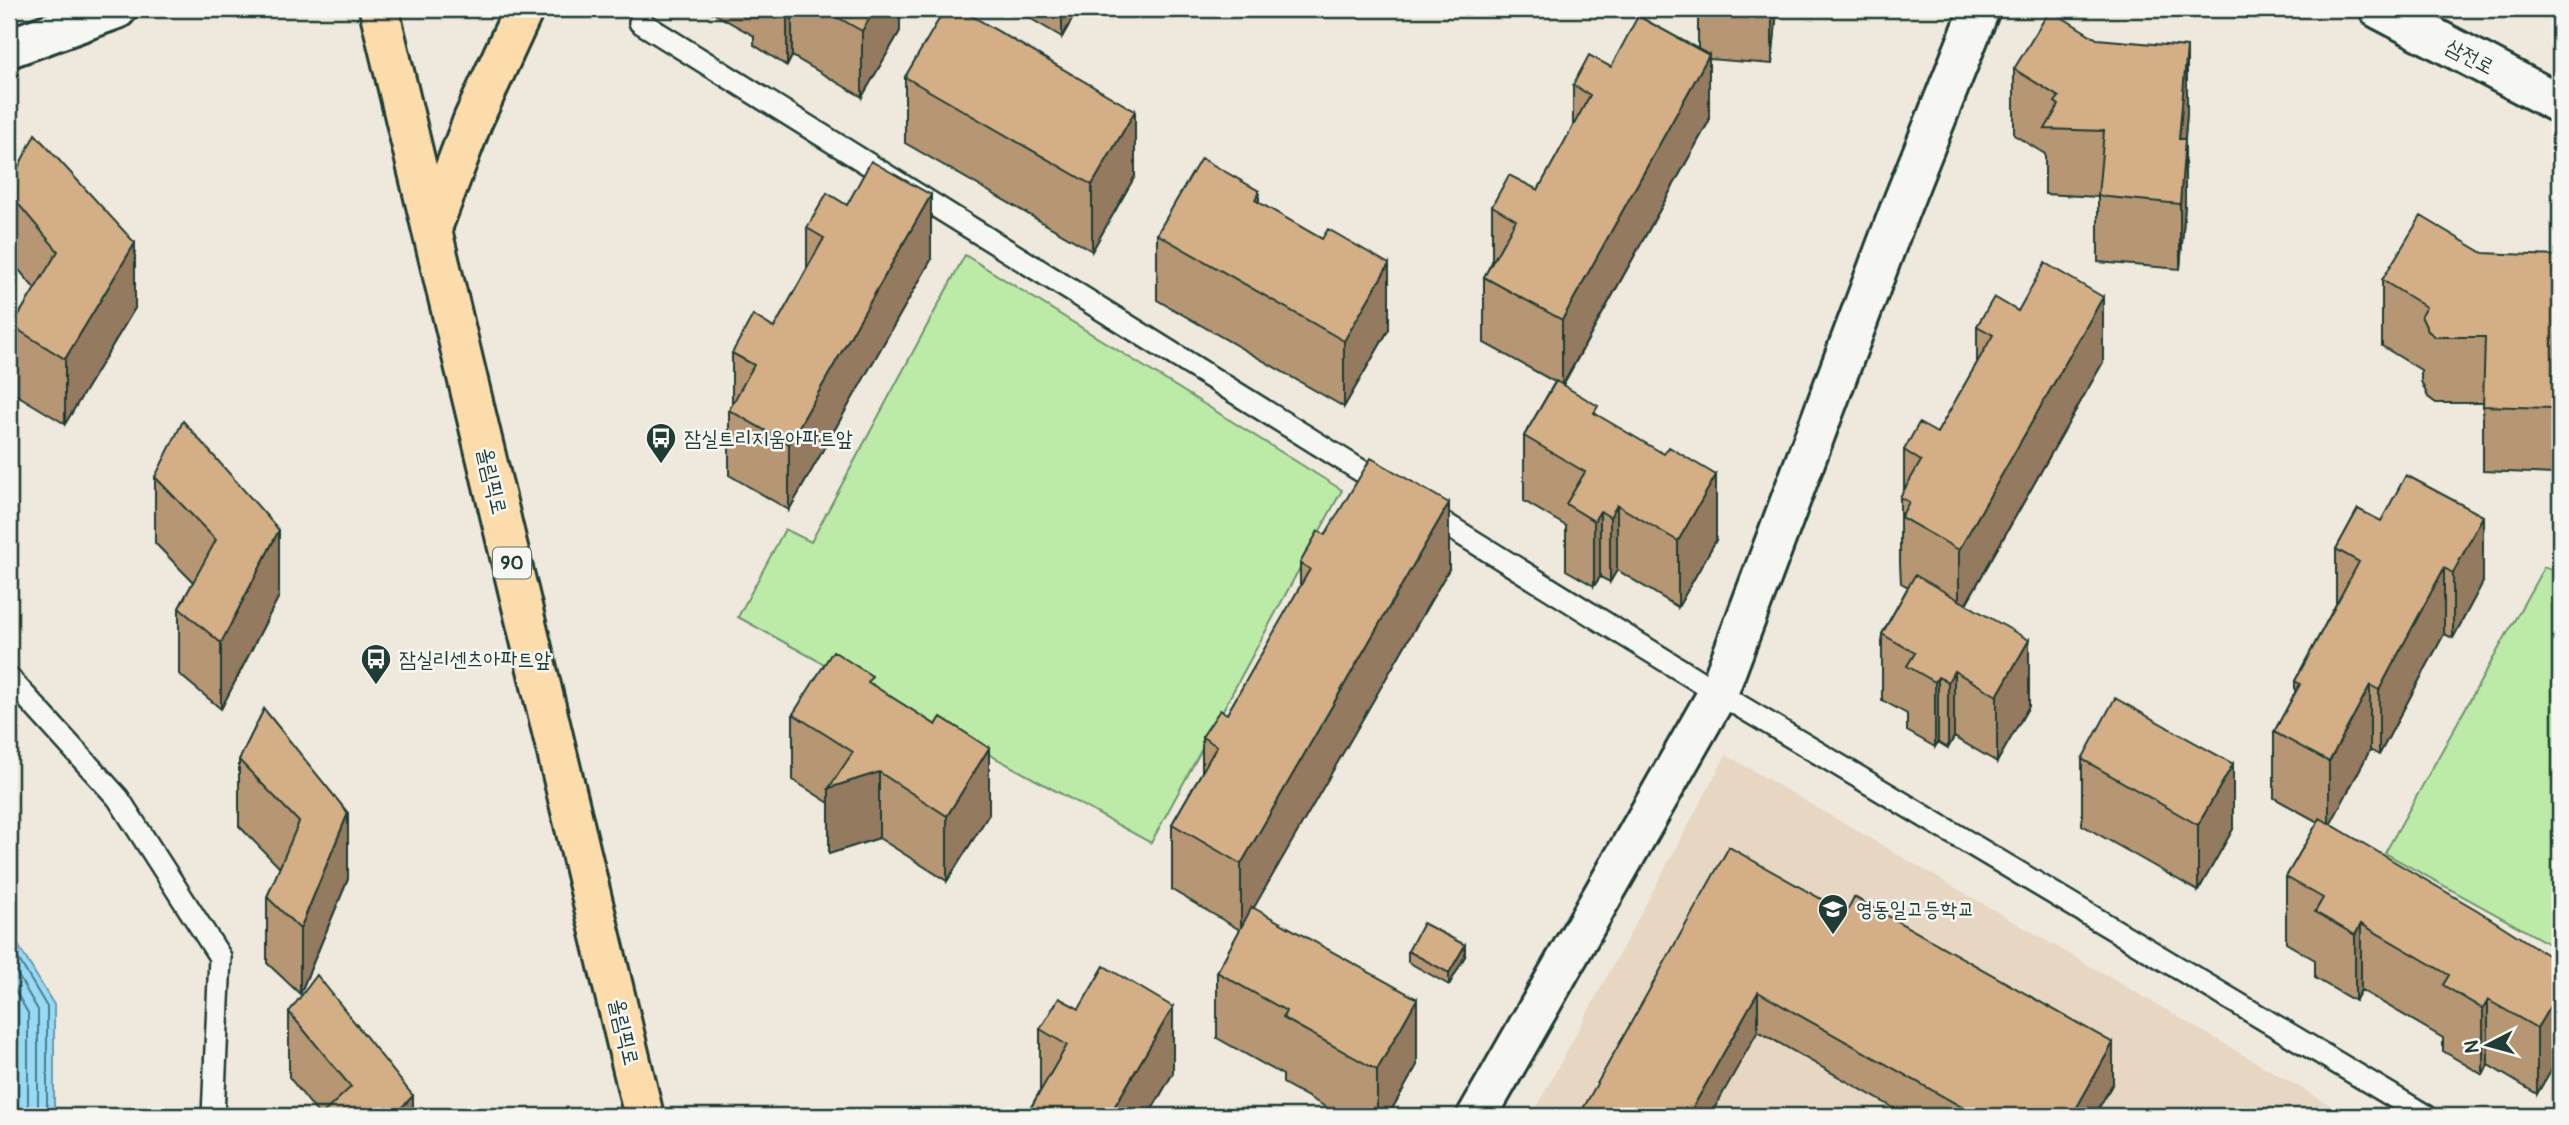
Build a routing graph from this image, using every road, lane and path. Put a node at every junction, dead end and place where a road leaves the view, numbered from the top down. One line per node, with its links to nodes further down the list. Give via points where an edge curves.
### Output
1 (117, 9): 7 (street)
2 (379, 9): 9 (main road, 올림픽로 / 90)
3 (524, 9): 9 (main road, via 473,120)
4 (1980, 9): 11 (street)
5 (2379, 9): 8 (street, 삼전로)
6 (640, 22): 11 (lane)
7 (9, 48)
8 (2560, 104)
9 (432, 228): 13 (main road, 올림픽로 / 90)
10 (9, 678): 12 (lane, via 118,798 220,957)
11 (1718, 693): 14 (street); 15 (lane)
12 (213, 1116)
13 (644, 1116)
14 (1477, 1116)
15 (2426, 1116)

